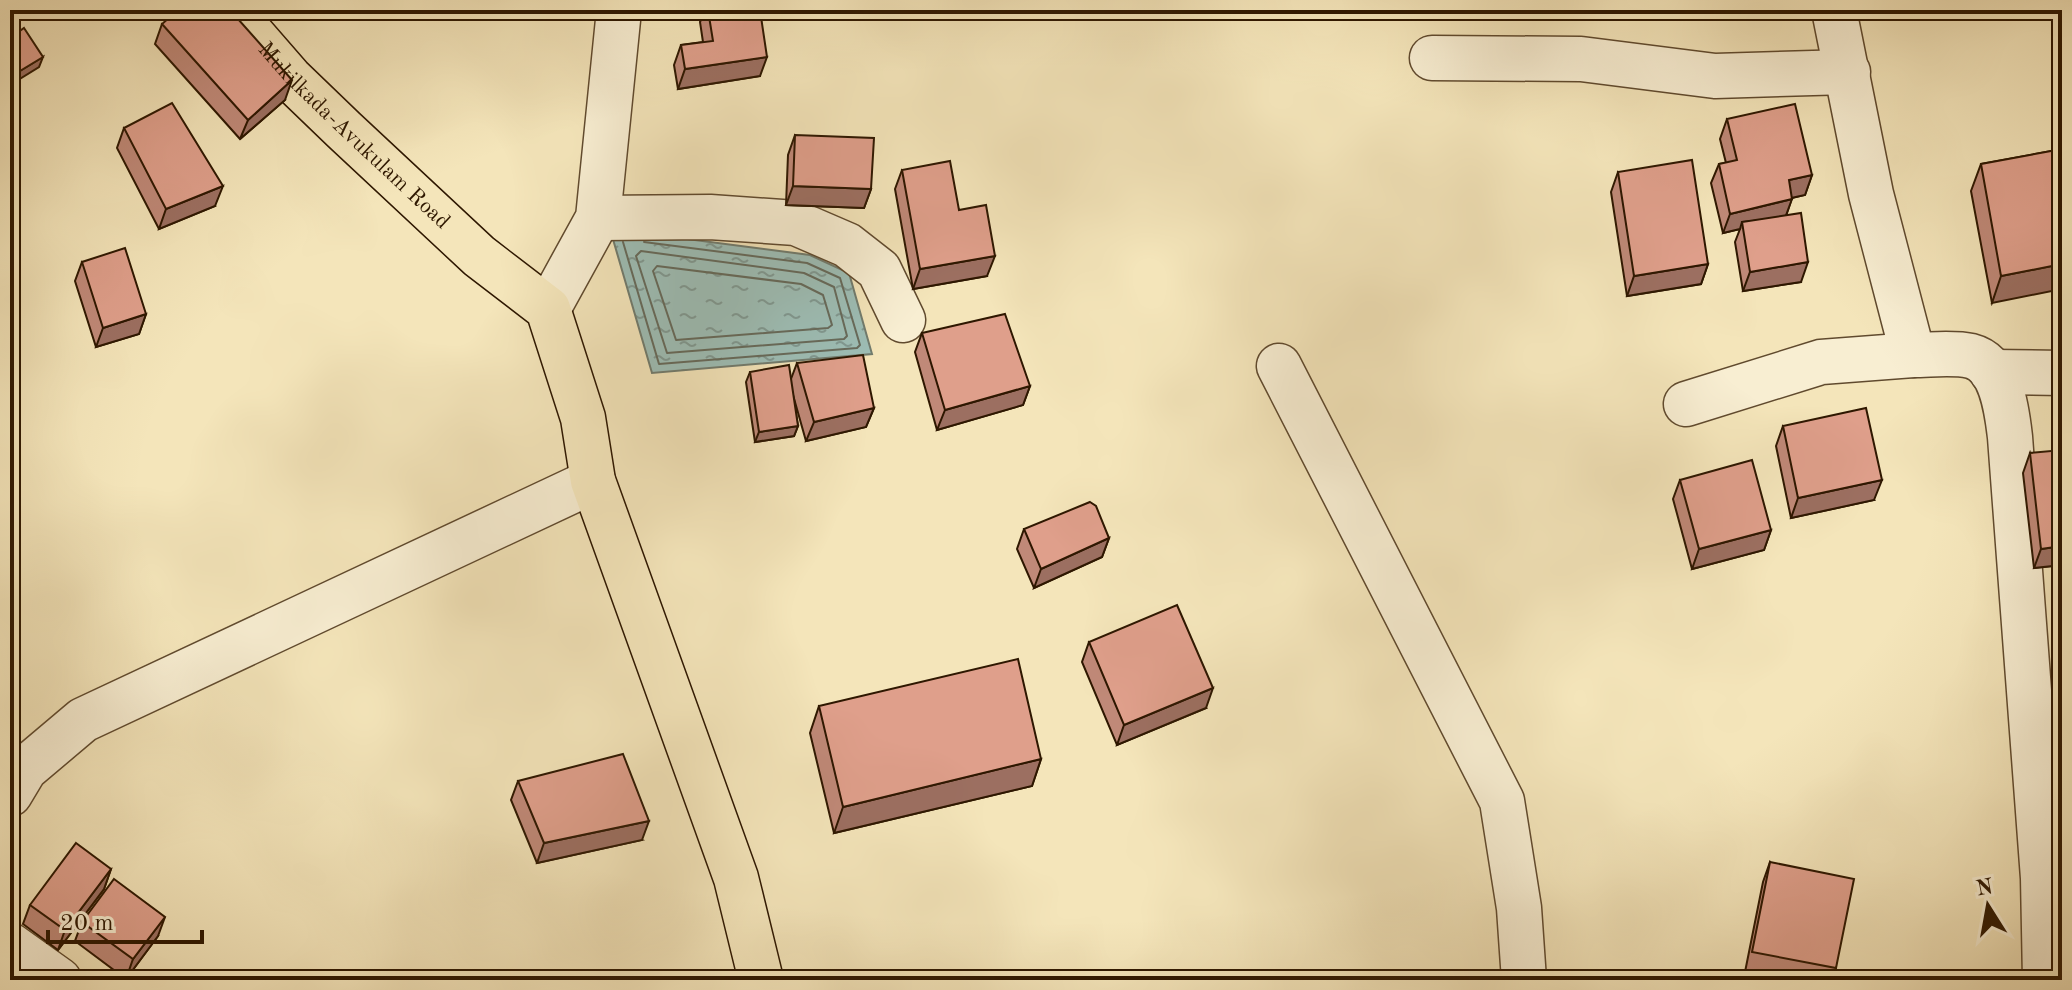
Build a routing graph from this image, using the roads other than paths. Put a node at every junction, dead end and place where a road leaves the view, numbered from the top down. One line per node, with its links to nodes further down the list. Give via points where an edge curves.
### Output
1 (231, 10): 7 (main road, Mukilkada-Avukulam Road, via 290,78 479,256)
2 (619, 10): 6 (street)
3 (1834, 10): 5 (street)
4 (1432, 58): 5 (street, via 1581,59 1715,76)
5 (1848, 72): 9 (street, via 1871,194)
6 (598, 218): 7 (street); 8 (street, via 796,223 847,245 879,270)
7 (548, 309): 14 (main road, via 583,418)
8 (903, 320)
9 (1913, 355): 11 (street, via 1973,356); 13 (street, via 1821,362)
10 (1279, 366): 19 (street, via 1502,801)
11 (1992, 372): 12 (street); 20 (street, via 2005,398 2010,437 2043,878)
12 (2062, 373)
13 (1686, 404)
14 (593, 481): 15 (street, via 83,720 25,769); 18 (main road, via 736,878)
15 (10, 794)
16 (10, 945): 17 (street)
17 (59, 980)
18 (761, 980)
19 (1524, 980)
20 (2045, 980)

